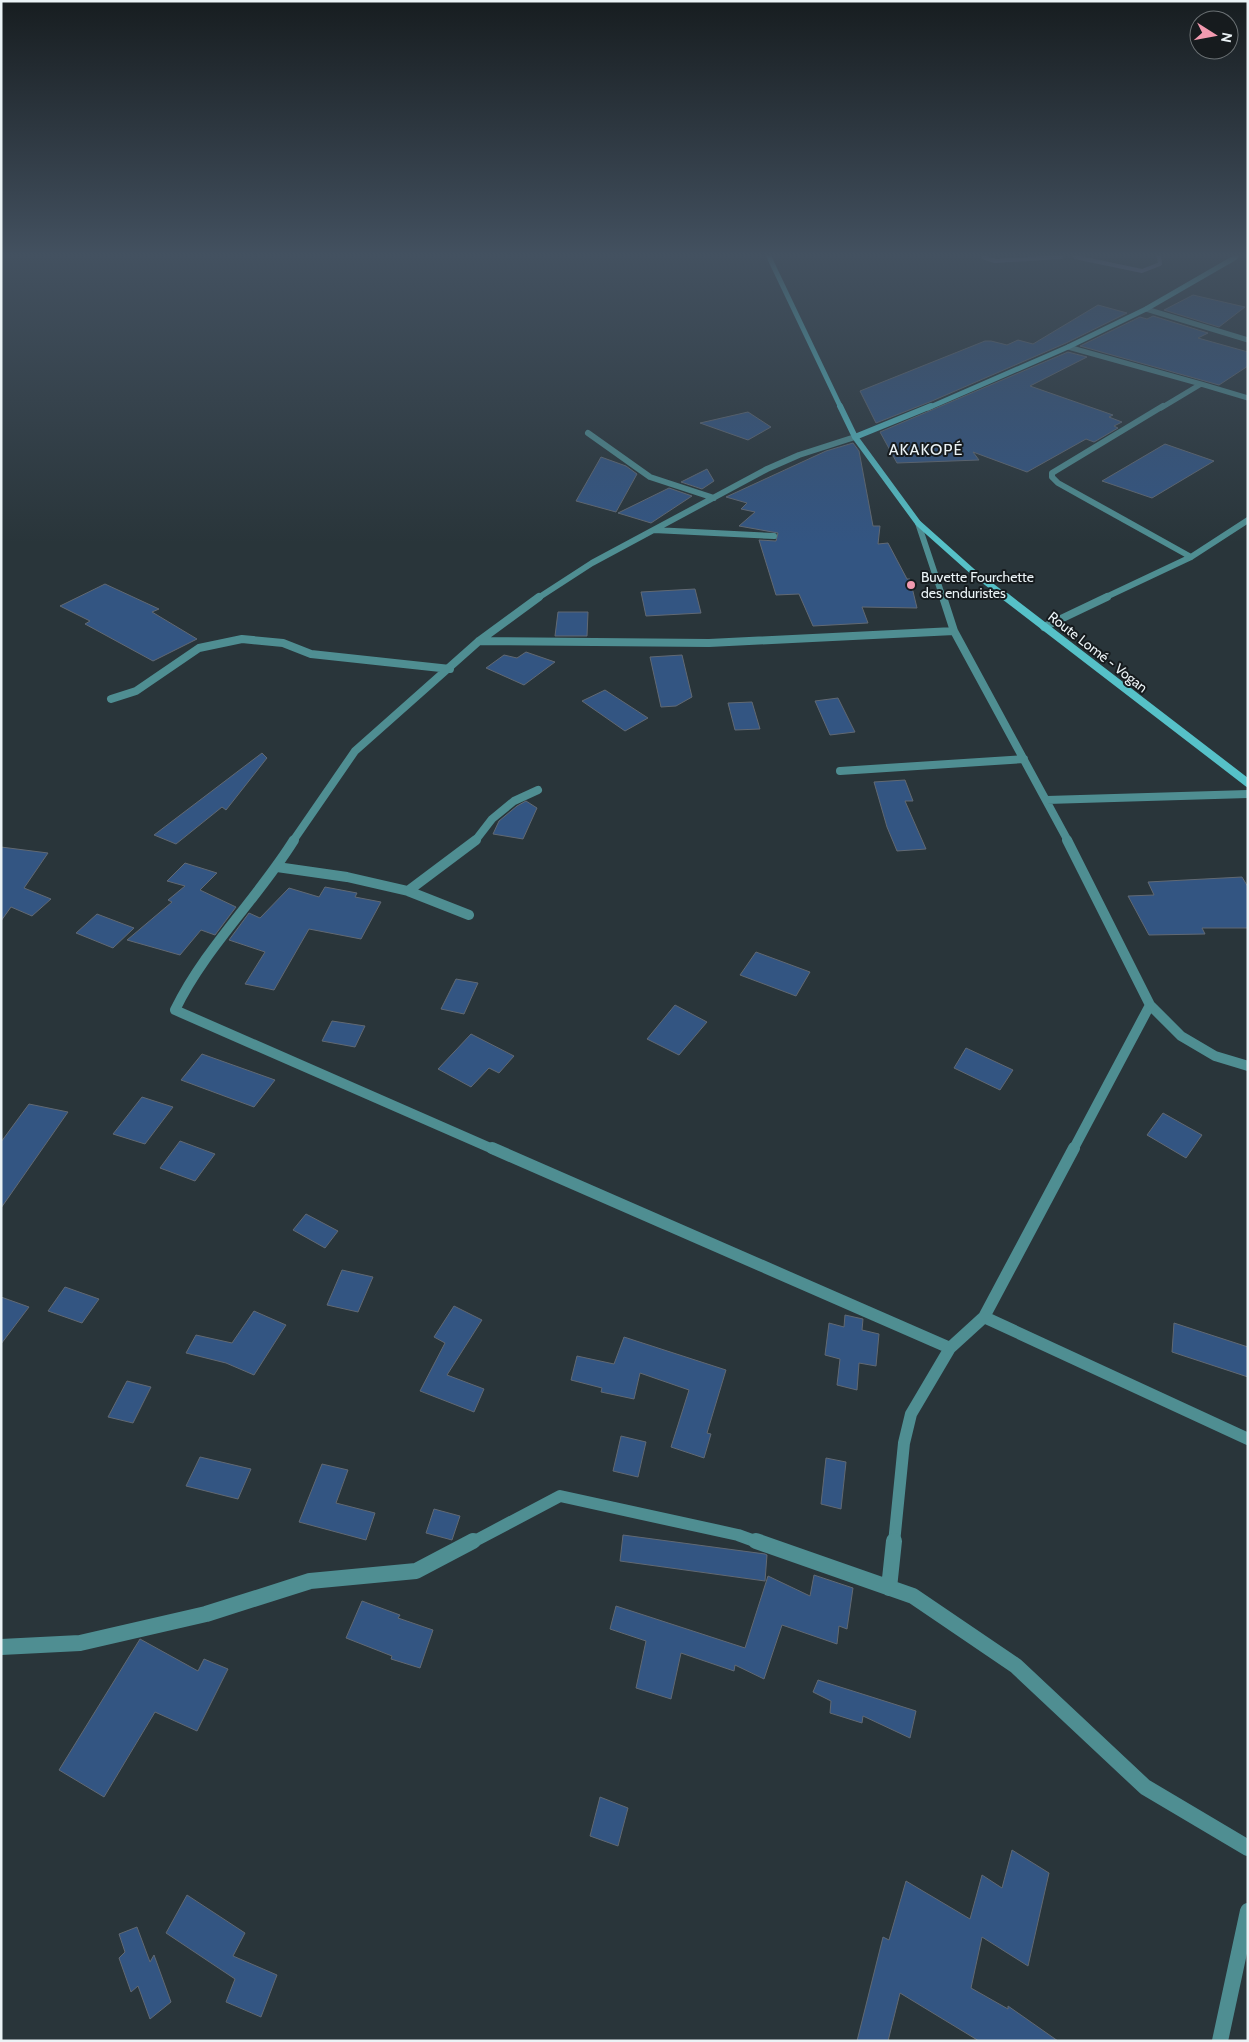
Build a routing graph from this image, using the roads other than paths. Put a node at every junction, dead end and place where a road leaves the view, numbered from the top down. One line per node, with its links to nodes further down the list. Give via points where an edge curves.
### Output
1 (815, 352): 7 (main road, Route Lomé - Vogan)
2 (1056, 352): 7 (main road)
3 (1087, 352): 4 (street)
4 (1201, 384): 5 (street); 13 (street, via 1052,473 1058,483)
5 (1248, 398)
6 (588, 433): 8 (street, via 650,476)
7 (855, 437): 8 (street, via 799,455); 10 (main road, Route Lomé - Vogan)
8 (714, 498): 11 (street)
9 (1248, 520): 13 (street)
10 (918, 523): 14 (main road, Route Lomé - Vogan, via 973,572); 15 (street)
11 (652, 530): 12 (street); 16 (street, via 592,563)
12 (774, 536)
13 (1191, 557): 14 (street)
14 (1044, 627): 21 (main road, Route Lomé - Vogan)
15 (954, 631): 16 (street, via 709,643); 19 (street)
16 (478, 641): 17 (street)
17 (450, 669): 18 (street, via 311,654 283,643 242,639 199,648 136,691); 25 (street, via 355,751)
18 (111, 699)
19 (1024, 758): 20 (street); 24 (street)
20 (840, 771)
21 (1248, 783)
22 (538, 790): 26 (street, via 514,801 492,819 475,842)
23 (1248, 794): 24 (street)
24 (1047, 800): 28 (street)
25 (277, 867): 26 (street, via 347,877); 31 (street, via 188,983 174,1010)
26 (408, 891): 27 (street)
27 (469, 915)
28 (1150, 1005): 29 (street, via 1181,1036 1215,1056); 30 (street)
29 (1248, 1066)
30 (984, 1317): 31 (street); 32 (street)
31 (950, 1348): 33 (street, via 911,1414 907,1428)
32 (1248, 1439)
33 (889, 1588): 34 (street, via 738,1535 560,1496 416,1571 310,1581 206,1614 80,1643); 35 (street, via 913,1596 1016,1666 1145,1787)
34 (1, 1647)
35 (1248, 1848)
36 (1248, 1911): 37 (street)
37 (1220, 2041)

